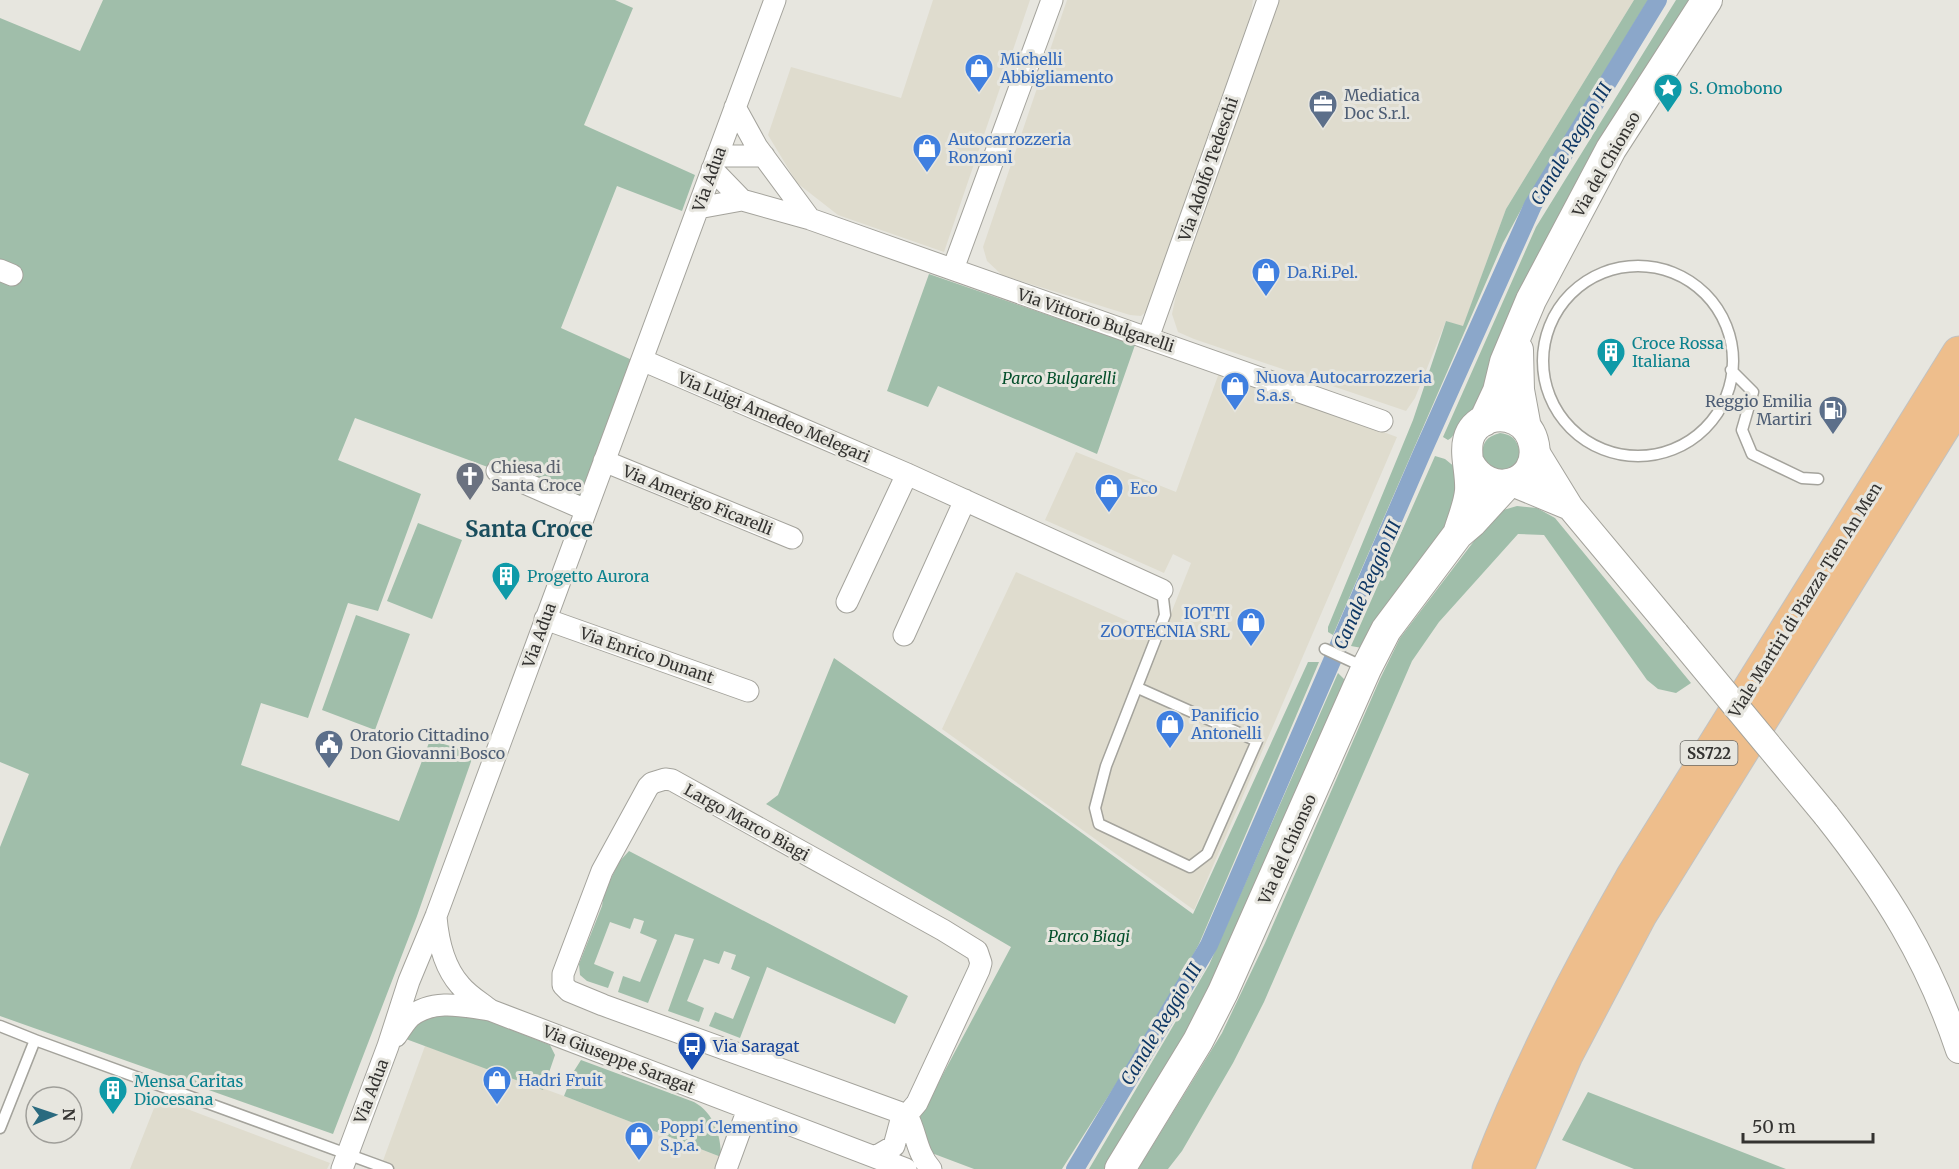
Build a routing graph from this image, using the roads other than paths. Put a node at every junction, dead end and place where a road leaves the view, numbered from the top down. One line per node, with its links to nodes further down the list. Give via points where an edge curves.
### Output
1 (775, 0): 5 (street, Via Adua)
2 (1052, 0): 11 (street)
3 (1268, 0): 13 (street, Via Adolfo Tedeschi)
4 (1707, 0): 12 (main road, Via del Chionso, via 1611,149 1531,300)
5 (735, 107): 6 (street); 7 (street, Via Adua)
6 (764, 156): 7 (street); 10 (street)
7 (715, 163): 8 (street, Via Vittorio Bulgarelli); 9 (street, Via Adua)
8 (742, 200): 9 (street, Via Vittorio Bulgarelli); 10 (street, Via Vittorio Bulgarelli)
9 (698, 208): 15 (street, Via Adua)
10 (810, 219): 11 (street, Via Vittorio Bulgarelli)
11 (953, 269): 13 (street, Via Vittorio Bulgarelli)
12 (1518, 334): 19 (main road, Via del Chionso); 20 (main road, Via del Chionso, via 1518,373)
13 (1149, 338): 18 (street, Via Vittorio Bulgarelli)
14 (1959, 353): 60 (highway, Viale Martiri di Piazza Tien An Men / SS722, via 1593,944 1523,1088)
15 (642, 360): 21 (street, Via Adua); 24 (street, Via Luigi Amedeo Melegari)
16 (1731, 370): 16 (lane, via 1733,354 1727,327 1713,303 1694,283 1671,271 1645,266 1615,268 1586,280 1563,301 1548,328 1542,358 1546,389 1560,417 1582,439 1609,453 1640,457 1670,451 1697,436 1718,413 1730,385); 25 (lane, via 1753,392 1742,430 1752,454 1802,478)
17 (1959, 402): 61 (highway, Viale Martiri di Piazza Tien An Men / SS722, via 1640,915 1566,1055)
18 (1382, 421)
19 (1484, 421): 20 (main road, via 1493,417 1513,418); 22 (main road, Via del Chionso, via 1476,426 1467,444)
20 (1531, 439): 26 (main road, Via del Chionso, via 1531,467); 28 (street)
21 (604, 461): 29 (street, Via Adua); 31 (street, Via Amerigo Ficarelli)
22 (1469, 463): 26 (main road, via 1488,483); 30 (main road, Via del Chionso, via 1470,490)
23 (497, 471): 29 (street)
24 (908, 474): 27 (street, Via Luigi Amedeo Melegari); 33 (street)
25 (1818, 479)
26 (1509, 484): 28 (street); 30 (main road, Via del Chionso)
27 (964, 500): 32 (street, Via Luigi Amedeo Melegari); 35 (street)
28 (1570, 507): 49 (street, bridge, via 1856,853 1917,947)
29 (586, 510): 34 (street, Via Adua)
30 (1458, 534): 37 (main road, Via del Chionso)
31 (792, 538)
32 (1162, 590): 38 (lane, via 1165,615)
33 (847, 602)
34 (545, 619): 39 (street, Via Enrico Dunant); 40 (street, Via Adua)
35 (904, 635)
36 (1325, 649): 37 (lane)
37 (1357, 664): 59 (main road, Via del Chionso, via 1223,992)
38 (1138, 688): 38 (lane, via 1106,766 1095,808 1099,824 1190,867 1207,854 1257,741)
39 (748, 691)
40 (436, 916): 41 (street, Via Adua); 42 (street, Via Giuseppe Saragat)
41 (418, 958): 42 (street, via 434,956); 43 (street, Via Adua)
42 (445, 961): 45 (street, Via Giuseppe Saragat, via 460,985)
43 (409, 981): 44 (street, via 414,992); 48 (street, Via Adua)
44 (436, 1005): 45 (street, Via Giuseppe Saragat); 48 (street, Via Giuseppe Saragat, via 409,1018)
45 (490, 1010): 50 (street, Via Giuseppe Saragat)
46 (0, 1026): 47 (lane)
47 (34, 1040): 52 (lane); 54 (lane)
48 (388, 1046): 54 (street, Via Adua)
49 (1959, 1050)
50 (748, 1109): 53 (street, Via Giuseppe Saragat); 56 (street)
51 (907, 1115): 51 (street, Largo Marco Biagi, via 917,1103 979,970 977,951 672,780 652,783 602,871 562,974 563,985 603,1005); 53 (street, Largo Marco Biagi, via 900,1120 894,1146); 58 (street, via 918,1148)
52 (0, 1128)
53 (875, 1157): 57 (street, Via Giuseppe Saragat)
54 (345, 1162): 55 (lane)
55 (388, 1169)
56 (726, 1169)
57 (906, 1169)
58 (931, 1169)
59 (1120, 1169)
60 (1489, 1169)
61 (1517, 1169)

